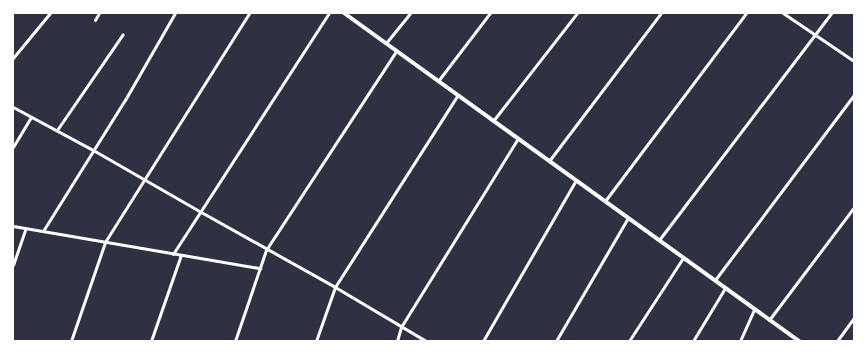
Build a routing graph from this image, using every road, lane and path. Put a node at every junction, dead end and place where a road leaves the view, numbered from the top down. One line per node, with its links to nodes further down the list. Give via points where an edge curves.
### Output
1 (50, 13): 19 (street)
2 (99, 13): 14 (street)
3 (176, 13): 30 (street)
4 (249, 13): 32 (street)
5 (328, 13): 36 (street)
6 (344, 13): 17 (street)
7 (410, 13): 17 (street)
8 (490, 13): 21 (street)
9 (577, 13): 26 (street)
10 (661, 13): 31 (street)
11 (746, 13): 34 (street)
12 (783, 13): 16 (street)
13 (831, 13): 16 (street)
14 (95, 20)
15 (123, 34): 27 (street)
16 (815, 34): 20 (street); 41 (street)
17 (386, 43): 18 (street)
18 (396, 51): 21 (street); 43 (street)
19 (13, 58)
20 (854, 61)
21 (438, 81): 22 (street)
22 (458, 95): 26 (street); 50 (street)
23 (854, 95): 49 (street)
24 (13, 107): 25 (street)
25 (31, 116): 27 (street); 29 (street)
26 (494, 121): 28 (street)
27 (57, 130): 30 (street)
28 (518, 138): 31 (street); 55 (street)
29 (13, 147)
30 (93, 150): 32 (street); 40 (street)
31 (549, 161): 33 (street)
32 (145, 180): 36 (street); 42 (street)
33 (576, 180): 34 (street); 62 (street)
34 (605, 201): 37 (street)
35 (854, 208): 54 (street)
36 (201, 212): 43 (street); 44 (street)
37 (628, 218): 41 (street); 63 (street)
38 (13, 226): 39 (street)
39 (26, 228): 40 (street); 47 (street)
40 (44, 231): 42 (street)
41 (659, 240): 46 (street)
42 (105, 242): 44 (street); 56 (street)
43 (266, 250): 48 (street); 50 (street)
44 (173, 254): 45 (street)
45 (181, 255): 48 (street); 57 (street)
46 (683, 258): 49 (street); 64 (street)
47 (13, 265)
48 (260, 268): 58 (street)
49 (715, 280): 51 (street)
50 (335, 287): 55 (street); 59 (street)
51 (725, 288): 52 (street); 65 (street)
52 (754, 309): 54 (street); 66 (street)
53 (854, 318): 68 (street)
54 (770, 320): 67 (street)
55 (401, 327): 60 (street); 61 (street)
56 (71, 341)
57 (151, 341)
58 (235, 341)
59 (316, 341)
60 (397, 341)
61 (426, 341)
62 (483, 341)
63 (556, 341)
64 (629, 341)
65 (693, 341)
66 (740, 341)
67 (799, 341)
68 (837, 341)

